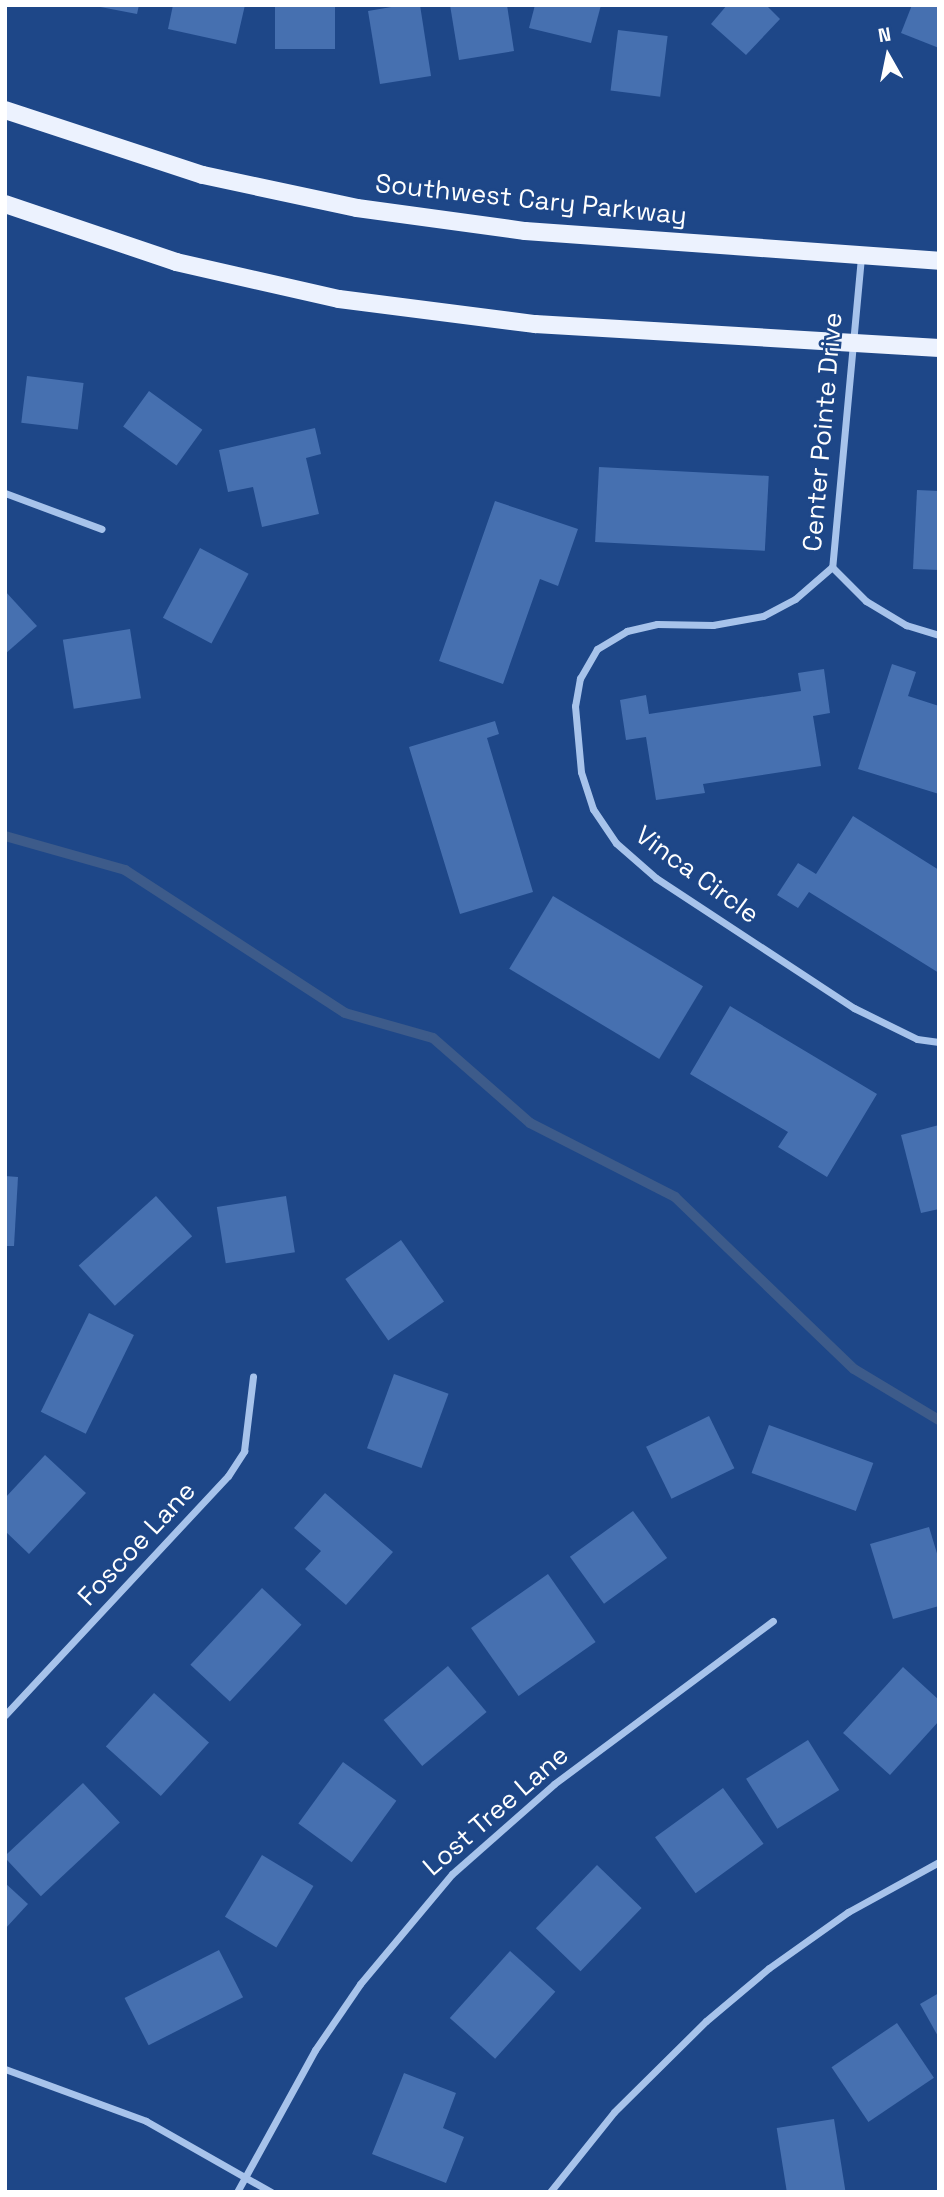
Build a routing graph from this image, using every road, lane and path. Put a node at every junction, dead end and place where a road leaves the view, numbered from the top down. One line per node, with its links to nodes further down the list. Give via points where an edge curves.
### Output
1 (5, 110): 3 (main road, Southwest Cary Parkway, via 203,175 357,208 525,231)
2 (5, 204): 5 (main road, via 176,262 339,299 536,324)
3 (862, 256): 4 (main road, Southwest Cary Parkway); 5 (street, Center Pointe Drive)
4 (939, 261)
5 (850, 344): 6 (main road); 9 (street, Center Pointe Drive)
6 (939, 348)
7 (5, 493): 8 (street)
8 (102, 529)
9 (832, 567): 10 (street, Center Pointe Drive, via 866,601 906,625); 11 (street, Vinca Circle, via 795,599 763,616 713,625 657,624 627,631 597,649 580,678 575,706 580,772 593,809 616,843 656,878 854,1008 917,1039)
10 (939, 635)
11 (939, 1042)
12 (253, 1377): 14 (street, Foscoe Lane, via 244,1451 228,1476)
13 (773, 1621): 17 (street, Lost Tree Lane, via 554,1784 452,1874 360,1984 315,2050)
14 (5, 1715)
15 (939, 1862): 20 (street, via 848,1912 769,1968 706,2021 614,2112)
16 (5, 2069): 17 (street, via 146,2121)
17 (245, 2177): 18 (street, Lost Tree Lane); 19 (street)
18 (237, 2192)
19 (271, 2192)
20 (550, 2192)

